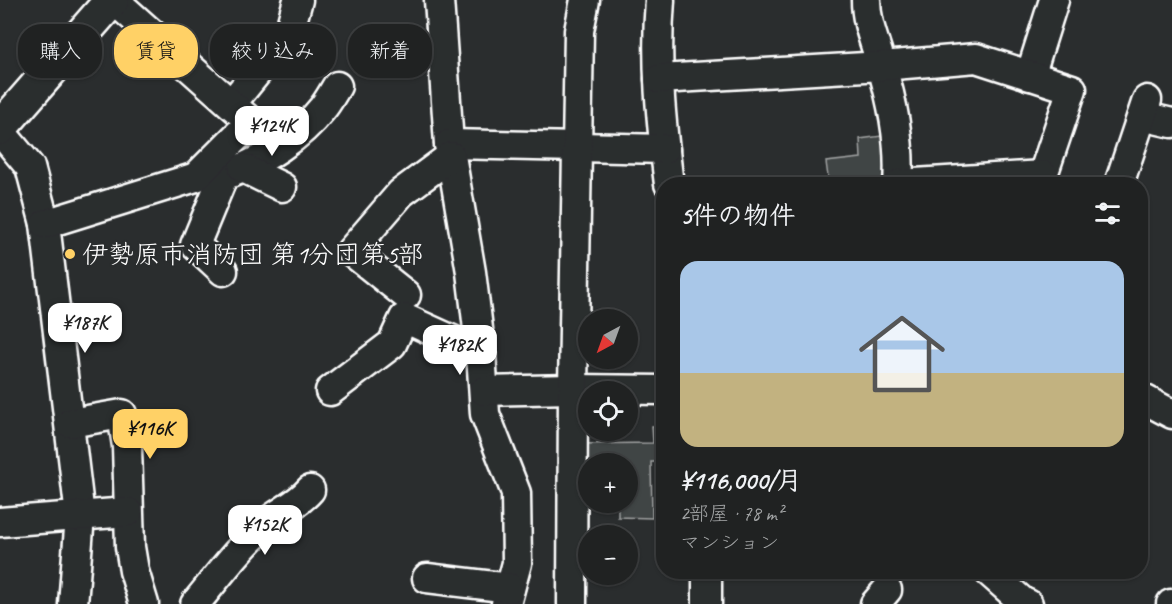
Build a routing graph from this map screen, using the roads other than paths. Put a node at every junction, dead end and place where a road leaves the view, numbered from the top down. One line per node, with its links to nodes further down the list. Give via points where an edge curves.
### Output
1 (113, 0): 12 (street); 14 (main road)
2 (298, 0): 12 (street, via 289,33)
3 (439, 0): 17 (street)
4 (585, 0): 15 (street, via 579,31)
5 (660, 0): 10 (street)
6 (866, 0): 8 (street, via 866,16)
7 (1054, 0): 9 (street)
8 (882, 66): 9 (street, via 976,58); 10 (street); 21 (street, via 896,120)
9 (1030, 76): 22 (street, via 1072,89)
10 (659, 79): 16 (street)
11 (337, 86): 19 (street, via 322,110 294,136)
12 (232, 103): 18 (street, via 251,122)
13 (1172, 123): 23 (street, via 1144,108)
14 (0, 129): 25 (street, via 30,167)
15 (577, 146): 16 (street); 17 (street); 29 (street)
16 (665, 149): 20 (street)
17 (450, 150): 27 (street, via 401,193 351,250); 28 (street)
18 (212, 163): 19 (street, via 231,173); 25 (street, via 196,177); 26 (street, via 221,182 195,244)
19 (243, 168): 24 (street)
20 (668, 177)
21 (898, 177)
22 (1045, 177)
23 (1121, 177)
24 (282, 187)
25 (45, 224): 35 (street)
26 (223, 271)
27 (406, 295)
28 (481, 353): 31 (street, via 404,318 392,344); 32 (street)
29 (573, 389): 30 (street); 32 (street); 47 (street)
30 (656, 390)
31 (330, 391)
32 (484, 391): 43 (street, via 485,414 516,493 517,563)
33 (1148, 401): 34 (street)
34 (1172, 414)
35 (70, 423): 37 (street, via 122,414 127,446); 38 (street)
36 (310, 490): 46 (street, via 242,546)
37 (128, 512): 38 (street); 45 (street, via 134,571)
38 (80, 516): 39 (street); 44 (street)
39 (0, 522)
40 (427, 578): 43 (street)
41 (707, 579): 48 (street)
42 (997, 579): 49 (street)
43 (508, 596)
44 (73, 604)
45 (144, 604)
46 (195, 604)
47 (572, 604)
48 (707, 604)
49 (1028, 604)

